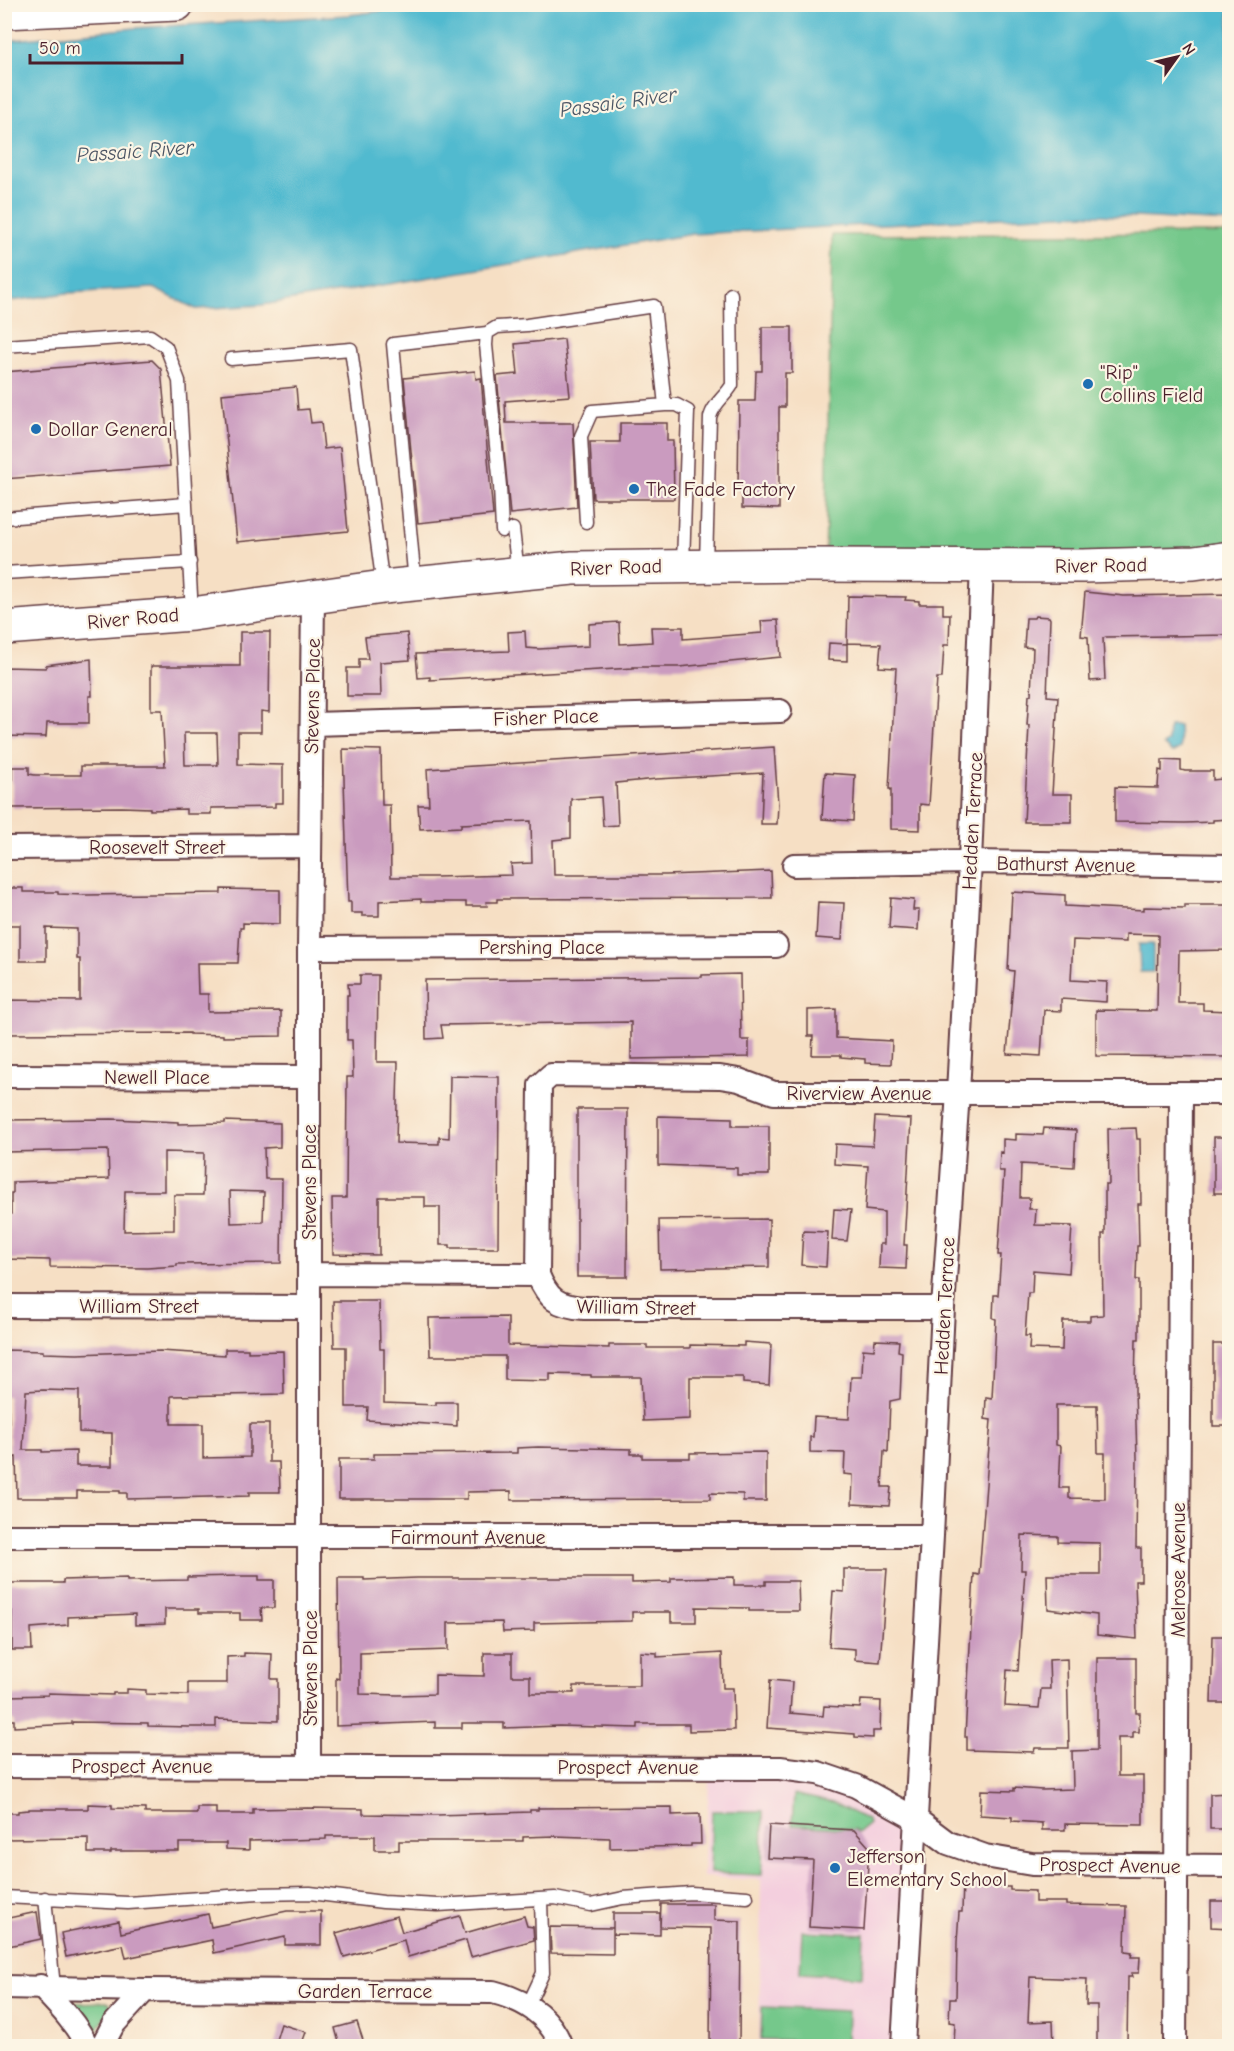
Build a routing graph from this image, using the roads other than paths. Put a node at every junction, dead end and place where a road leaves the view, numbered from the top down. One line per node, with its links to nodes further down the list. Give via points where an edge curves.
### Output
1 (177, 4): 2 (main road)
2 (4, 12)
3 (731, 294): 13 (lane, via 732,385 715,404 710,417)
4 (488, 333): 7 (lane, via 497,327 654,306); 16 (lane, via 500,486); 17 (lane, via 393,344)
5 (4, 346): 8 (lane, via 150,336 166,347 179,381)
6 (231, 359): 18 (lane, via 351,349)
7 (665, 405): 10 (lane, via 592,411 581,436); 13 (lane, via 677,405 688,411)
8 (186, 504): 9 (lane); 12 (lane)
9 (4, 518)
10 (586, 522)
11 (1230, 558): 14 (main road, River Road, via 1146,565)
12 (190, 562): 15 (lane); 20 (lane)
13 (694, 565): 14 (main road, River Road); 16 (main road, River Road)
14 (982, 566): 26 (street, Hedden Terrace)
15 (4, 573)
16 (518, 573): 17 (main road, River Road)
17 (415, 584): 18 (main road, River Road)
18 (383, 587): 19 (main road, River Road)
19 (313, 598): 20 (main road, River Road); 23 (street, Stevens Place)
20 (192, 614): 21 (main road, River Road)
21 (4, 628)
22 (780, 711): 23 (street, Fisher Place)
23 (312, 723): 24 (street, Stevens Place)
24 (310, 846): 25 (street, Roosevelt Street); 30 (street, Stevens Place)
25 (4, 848)
26 (970, 862): 27 (street, Bathurst Avenue); 28 (street, Bathurst Avenue); 33 (street, Hedden Terrace)
27 (794, 865)
28 (1230, 866)
29 (776, 946): 30 (street, Pershing Place)
30 (309, 948): 32 (street, Stevens Place)
31 (4, 1077): 32 (street, Newell Place)
32 (309, 1077): 36 (street, Stevens Place)
33 (958, 1093): 35 (street, Riverview Avenue); 37 (street, Riverview Avenue, via 774,1093 720,1077 551,1076 540,1085); 40 (street, Hedden Terrace)
34 (1230, 1093): 35 (street, Riverview Avenue)
35 (1180, 1094): 47 (street, Melrose Avenue)
36 (309, 1274): 37 (street); 39 (street, Stevens Place)
37 (538, 1275): 40 (street, William Street, via 554,1300 576,1308)
38 (4, 1306): 39 (street, William Street)
39 (309, 1307): 43 (street, Stevens Place)
40 (943, 1308): 42 (street, Hedden Terrace)
41 (4, 1536): 43 (street, Fairmount Avenue)
42 (932, 1536): 43 (street, Fairmount Avenue); 46 (street, Hedden Terrace)
43 (311, 1537): 45 (street, Stevens Place)
44 (4, 1766): 45 (street, Prospect Avenue)
45 (309, 1767): 46 (street, Prospect Avenue, via 780,1768 818,1773 856,1786)
46 (916, 1819): 47 (street, Prospect Avenue, via 948,1843 985,1856 1032,1864); 60 (street, Hedden Terrace)
47 (1176, 1866): 48 (street, Prospect Avenue); 61 (street, Melrose Avenue)
48 (1230, 1866)
49 (4, 1897): 51 (lane)
50 (747, 1897): 52 (lane, via 692,1893 623,1898 591,1905)
51 (45, 1898): 52 (lane, via 128,1903 310,1893 438,1905); 54 (lane)
52 (541, 1899): 56 (lane, via 543,1973)
53 (4, 1987): 54 (street, Garden Terrace)
54 (47, 1987): 55 (street, Garden Terrace); 57 (street)
55 (145, 1990): 56 (street, Garden Terrace, via 493,1992); 58 (street, via 113,2025)
56 (528, 2005): 59 (street, Garden Terrace, via 549,2023)
57 (87, 2046)
58 (102, 2046)
59 (561, 2046)
60 (903, 2046)
61 (1175, 2046)

